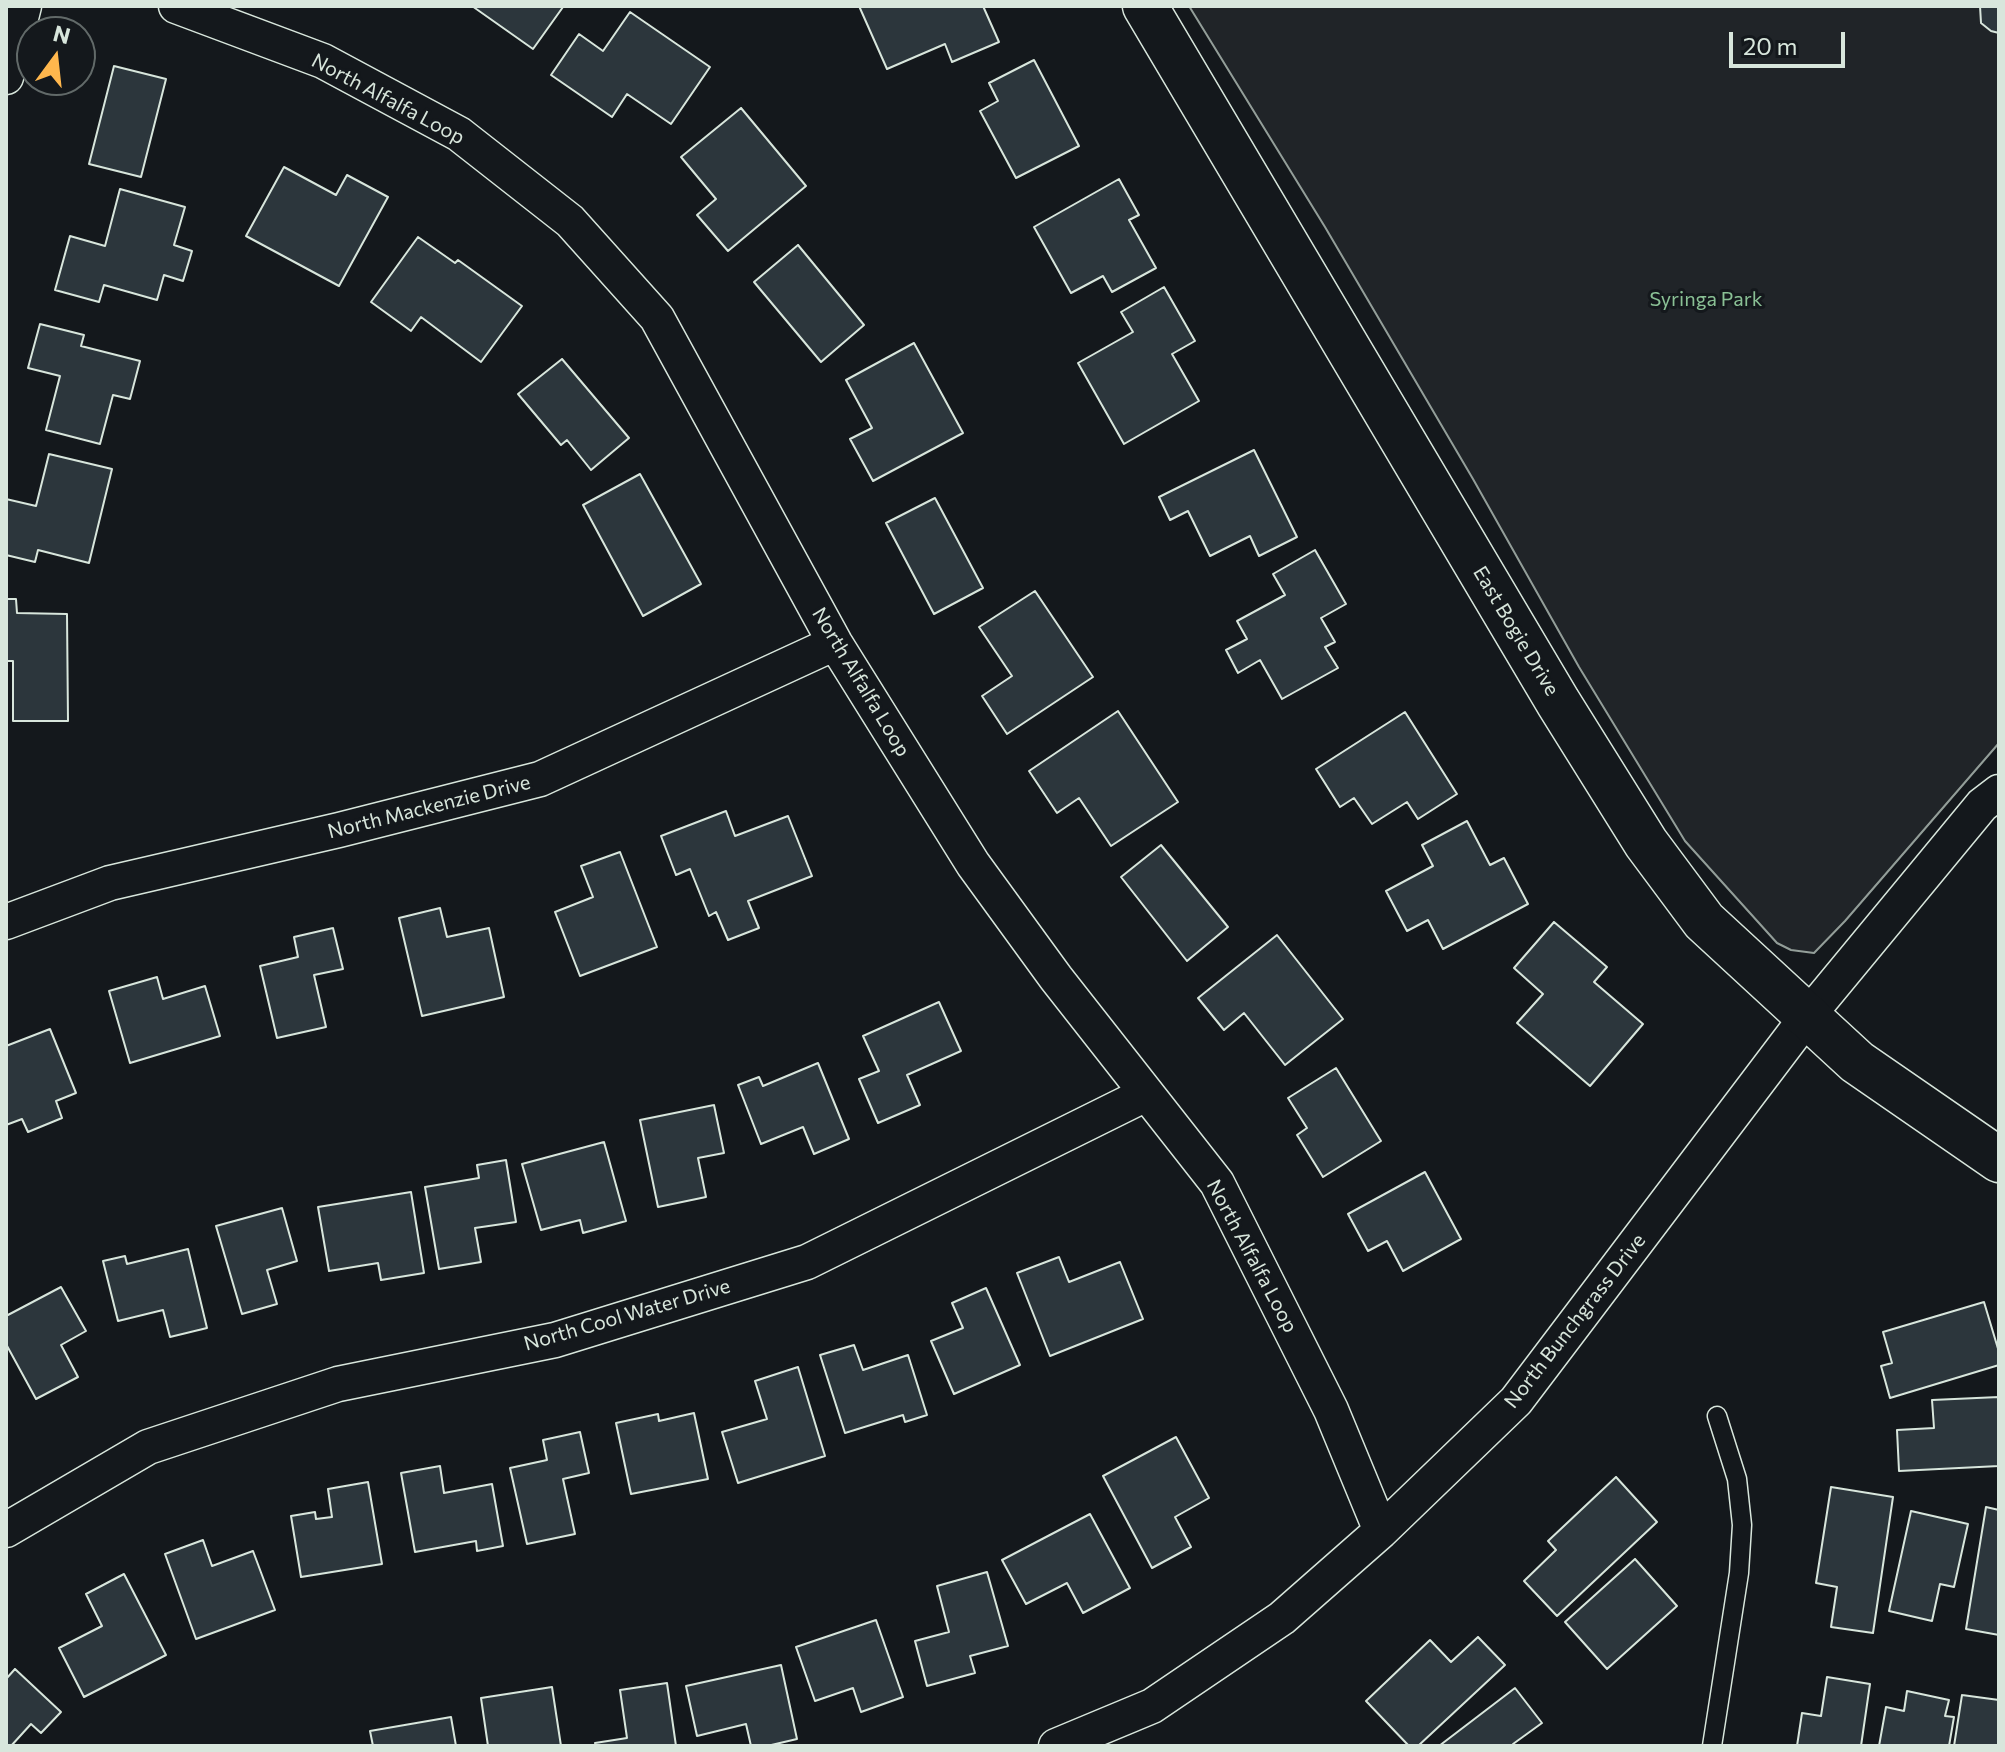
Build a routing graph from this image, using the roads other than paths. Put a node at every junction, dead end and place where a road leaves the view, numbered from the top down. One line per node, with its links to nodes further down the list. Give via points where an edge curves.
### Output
1 (24, 6): 4 (street)
2 (176, 6): 5 (street, North Alfalfa Loop, via 323,61 459,134 570,221 657,318)
3 (1145, 6): 8 (street, East Bogie Drive, via 1646,843 1704,921)
4 (6, 77)
5 (835, 643): 7 (street, North Mackenzie Drive, via 540,779 110,883); 9 (street, North Alfalfa Loop, via 973,864)
6 (1999, 792): 8 (street, North Bunchgrass Drive, via 1982,805)
7 (6, 922)
8 (1806, 1018): 10 (street, East Bogie Drive, via 1857,1062); 13 (street, North Bunchgrass Drive, via 1516,1401)
9 (1146, 1094): 12 (street, North Cool Water Drive, via 807,1262 555,1340 338,1384 148,1447); 13 (street, North Alfalfa Loop, via 1217,1183 1331,1410)
10 (1999, 1160)
11 (1717, 1416): 15 (lane, via 1737,1479 1742,1525)
12 (6, 1530)
13 (1381, 1531): 14 (street, North Bunchgrass Drive, via 1282,1618 1152,1706)
14 (1056, 1746)
15 (1712, 1746)

